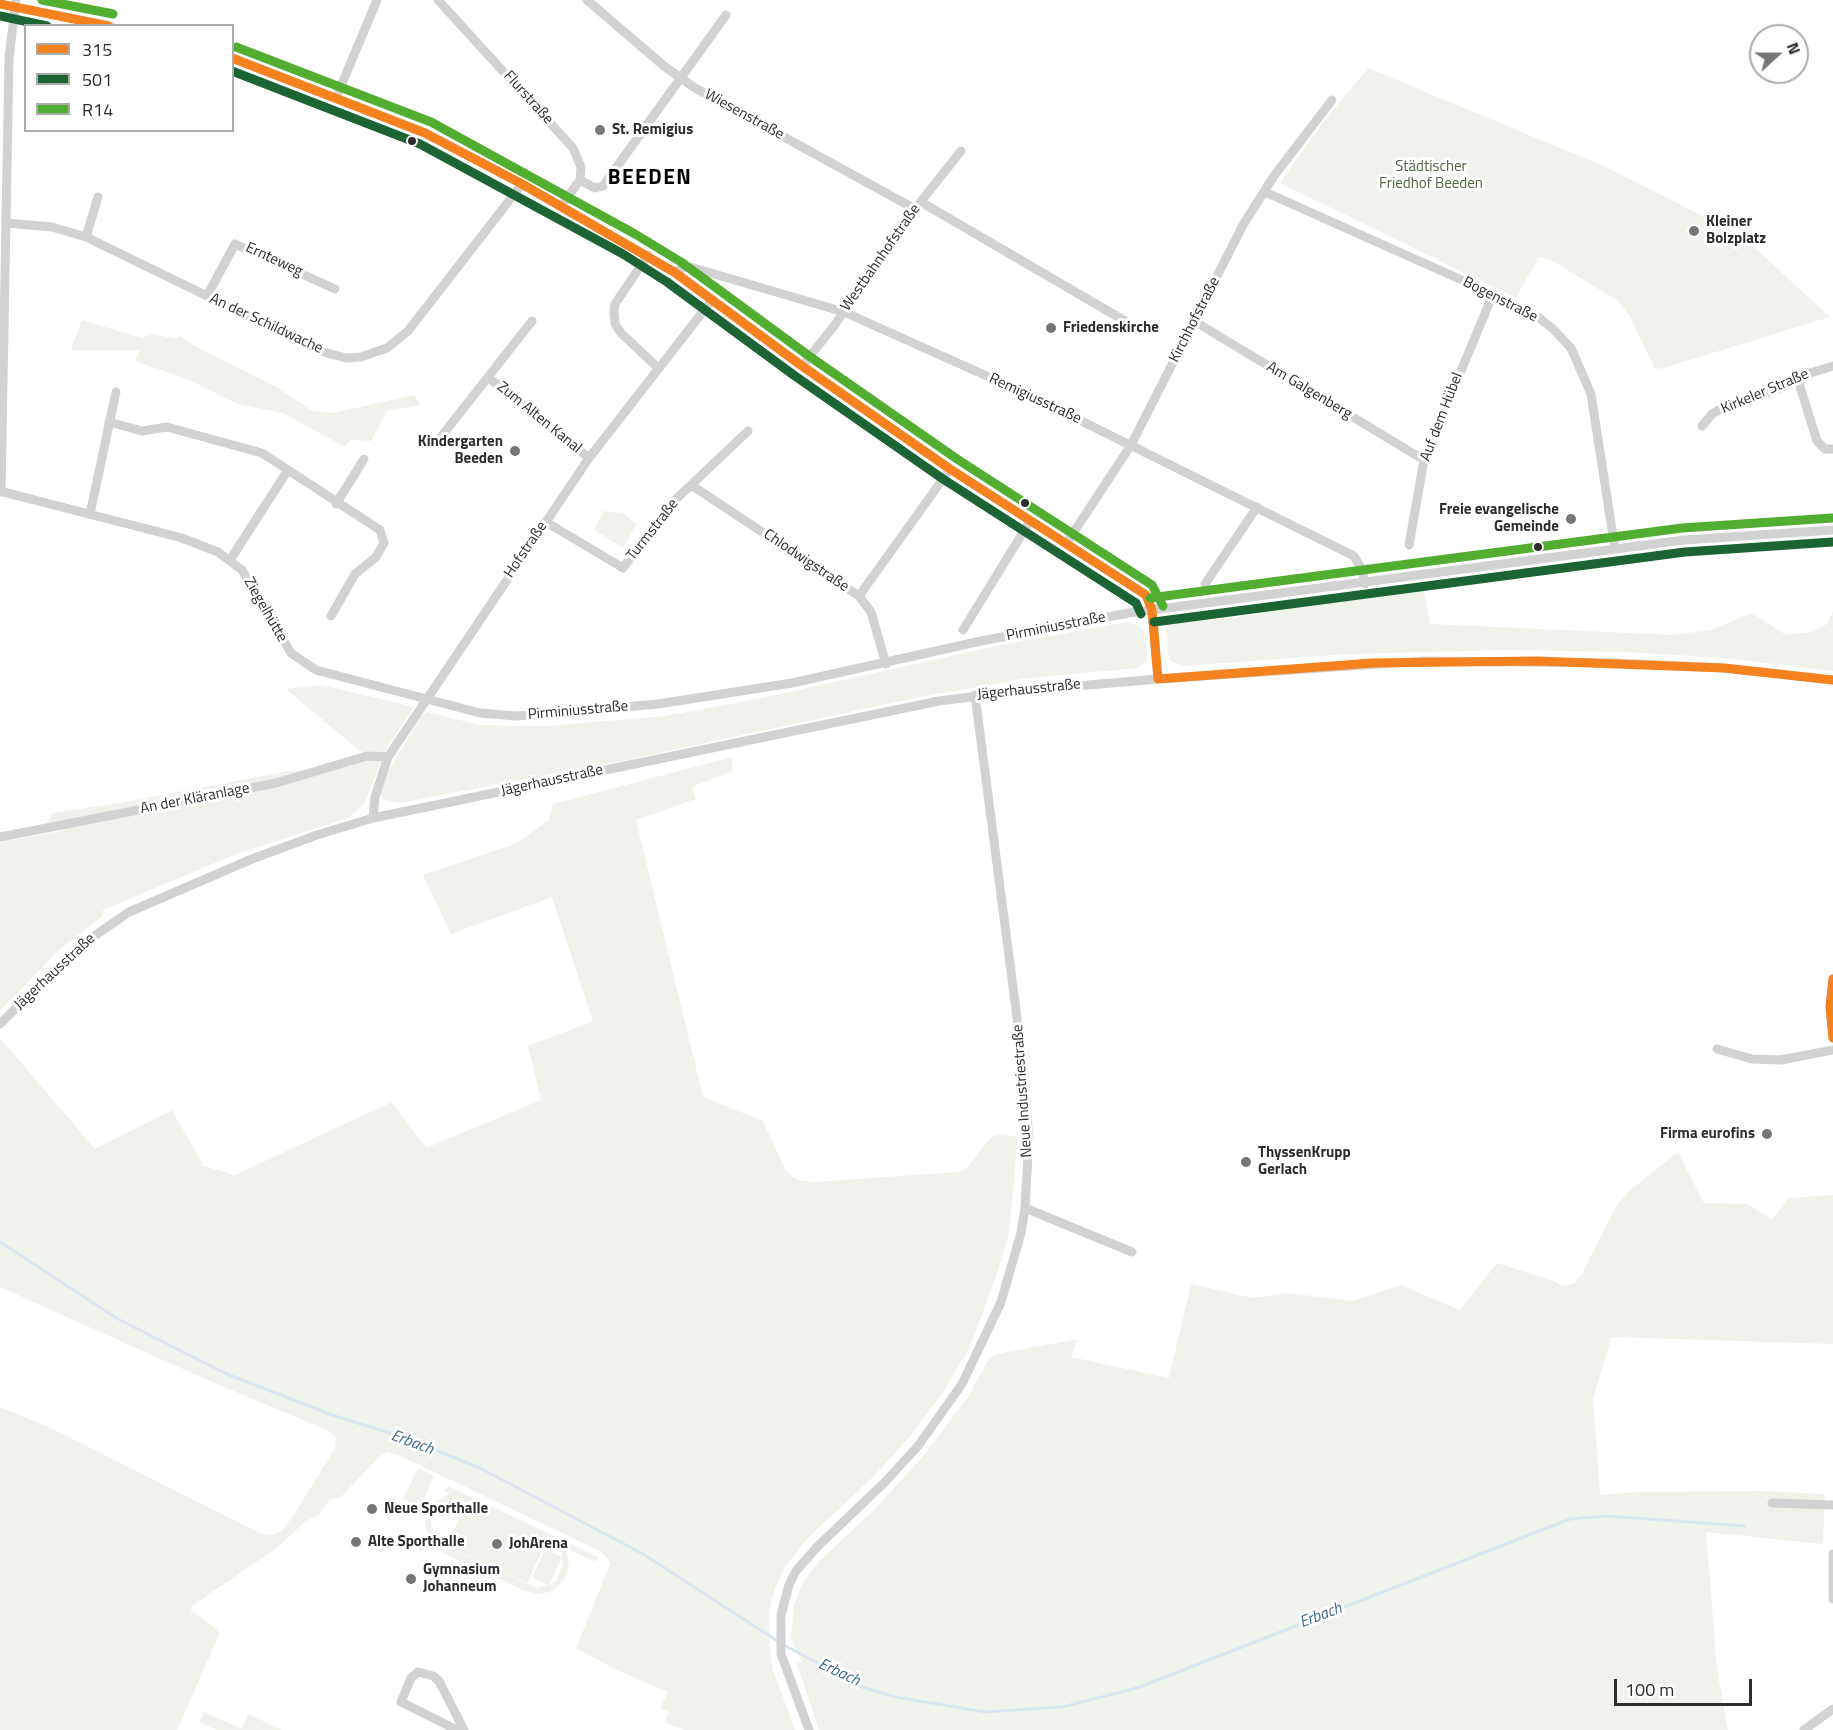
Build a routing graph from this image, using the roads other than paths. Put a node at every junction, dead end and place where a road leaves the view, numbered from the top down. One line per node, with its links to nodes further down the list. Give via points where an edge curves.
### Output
1 (377, 0): 10 (street)
2 (438, 0): 13 (street, Flurstraße, via 573,148)
3 (587, 0): 9 (street, Wiesenstraße)
4 (0, 4): 5 (street)
5 (15, 4): 7 (street); 19 (street, via 9,58)
6 (726, 15): 9 (street)
7 (102, 24)
8 (234, 59): 10 (street)
9 (681, 79): 13 (street, via 603,186 595,188); 18 (street, Wiesenstraße)
10 (336, 98): 14 (street, via 424,133)
11 (1332, 100): 15 (street, Kirchhofstraße)
12 (961, 151): 18 (street, Westbahnhofstraße)
13 (580, 180): 17 (street)
14 (522, 184): 17 (street); 25 (street, An der Schildwache, via 408,331 376,354 332,356)
15 (1265, 192): 24 (street, Bogenstraße); 31 (street, Kirchhofstraße)
16 (98, 197): 20 (street)
17 (561, 206): 21 (street)
18 (918, 206): 27 (street, Westbahnhofstraße); 30 (street, Wiesenstraße)
19 (7, 223): 20 (street, An der Schildwache, via 52,227); 28 (street)
20 (86, 237): 25 (street, An der Schildwache)
21 (648, 255): 22 (street); 34 (street, via 615,304 614,312 621,333)
22 (674, 272): 26 (street); 27 (street, Remigiusstraße, via 694,268)
23 (335, 289): 25 (street, Ernteweg, via 238,244 232,247)
24 (1493, 294): 46 (street, Auf dem Hübel); 59 (street, Bogenstraße, via 1552,328 1571,348 1583,371 1591,394)
25 (207, 296)
26 (712, 300): 32 (street); 34 (street, Hofstraße)
27 (844, 312): 32 (street, Westbahnhofstraße); 42 (street, Remigiusstraße)
28 (2, 313): 50 (street)
29 (532, 321): 36 (street, Zum Alten Kanal)
30 (1125, 321)
31 (1194, 321): 42 (street, Kirchhofstraße); 46 (street, Am Galgenberg)
32 (802, 366): 47 (street)
33 (1833, 366): 35 (street, Kirkeler Straße)
34 (657, 367): 44 (street, Hofstraße)
35 (1797, 377): 39 (street, Kirkeler Straße, via 1784,387 1724,407); 43 (street, via 1817,441 1825,449)
36 (489, 378): 41 (street, Zum Alten Kanal); 44 (street, Zum Alten Kanal)
37 (116, 392): 38 (street)
38 (109, 422): 48 (street, via 142,431 167,428 211,438 262,453); 53 (street)
39 (1702, 426)
40 (748, 430): 49 (street, Turmstraße)
41 (437, 442)
42 (1131, 445): 52 (street, Remigiusstraße); 57 (street, Kirchhofstraße)
43 (1833, 450)
44 (589, 458): 55 (street, Hofstraße)
45 (364, 459): 51 (street)
46 (1424, 460): 58 (street, Auf dem Hübel)
47 (950, 468): 54 (street); 63 (street)
48 (288, 470): 51 (street); 60 (street)
49 (691, 485): 55 (street, Turmstraße, via 660,517 623,568); 63 (street, Chlodwigstraße)
50 (1, 491): 53 (street, Ziegelhütte)
51 (336, 504): 65 (street, via 380,530 384,543 376,557 355,574)
52 (1257, 507): 61 (street); 62 (street, Remigiusstraße, via 1354,556)
53 (90, 514): 60 (street, Ziegelhütte, via 206,546)
54 (1030, 521): 57 (street); 66 (street)
55 (546, 522): 71 (street, Hofstraße)
56 (1833, 530): 59 (street, Pirminiusstraße, via 1684,540)
57 (1066, 544): 64 (street, via 1146,595)
58 (1408, 545)
59 (1616, 549): 62 (street, Pirminiusstraße)
60 (230, 560): 71 (street, Ziegelhütte, via 252,584 291,653 305,664 333,677)
61 (1205, 584)
62 (1365, 584): 64 (street, Pirminiusstraße)
63 (859, 596): 67 (street, Chlodwigstraße, via 871,612)
64 (1152, 610): 67 (street, Pirminiusstraße, via 1013,635); 68 (street)
65 (331, 616)
66 (963, 630)
67 (886, 664): 71 (street, Pirminiusstraße, via 670,702 538,715 480,713)
68 (1158, 679): 69 (street, Jägerhausstraße, via 1372,663 1537,661 1724,668); 70 (street, Jägerhausstraße)
69 (1833, 680)
70 (975, 695): 73 (street, Jägerhausstraße); 80 (street, Neue Industriestraße, via 1023,1064 1029,1159)
71 (426, 698): 72 (street, Hofstraße)
72 (388, 757): 73 (street, Hofstraße, via 375,797); 74 (street, An der Kläranlage, via 367,756 276,783)
73 (373, 818): 76 (street, Jägerhausstraße, via 252,859 129,912 77,948)
74 (0, 837)
75 (1833, 979): 77 (street)
76 (0, 1024)
77 (1833, 1038)
78 (1718, 1049): 79 (street, via 1752,1059 1781,1060)
79 (1833, 1050)
80 (1025, 1208): 81 (street); 89 (street, Neue Industriestraße, via 1001,1302 962,1384 918,1446 796,1571 784,1599 781,1654)
81 (1132, 1252)
82 (1772, 1503): 83 (street)
83 (1833, 1505)
84 (1833, 1554): 85 (street)
85 (1833, 1599)
86 (1833, 1709): 90 (street)
87 (457, 1730): 88 (street, via 401,1702 411,1678 418,1672 433,1676 444,1689)
88 (464, 1730)
89 (809, 1730)
90 (1804, 1730)

